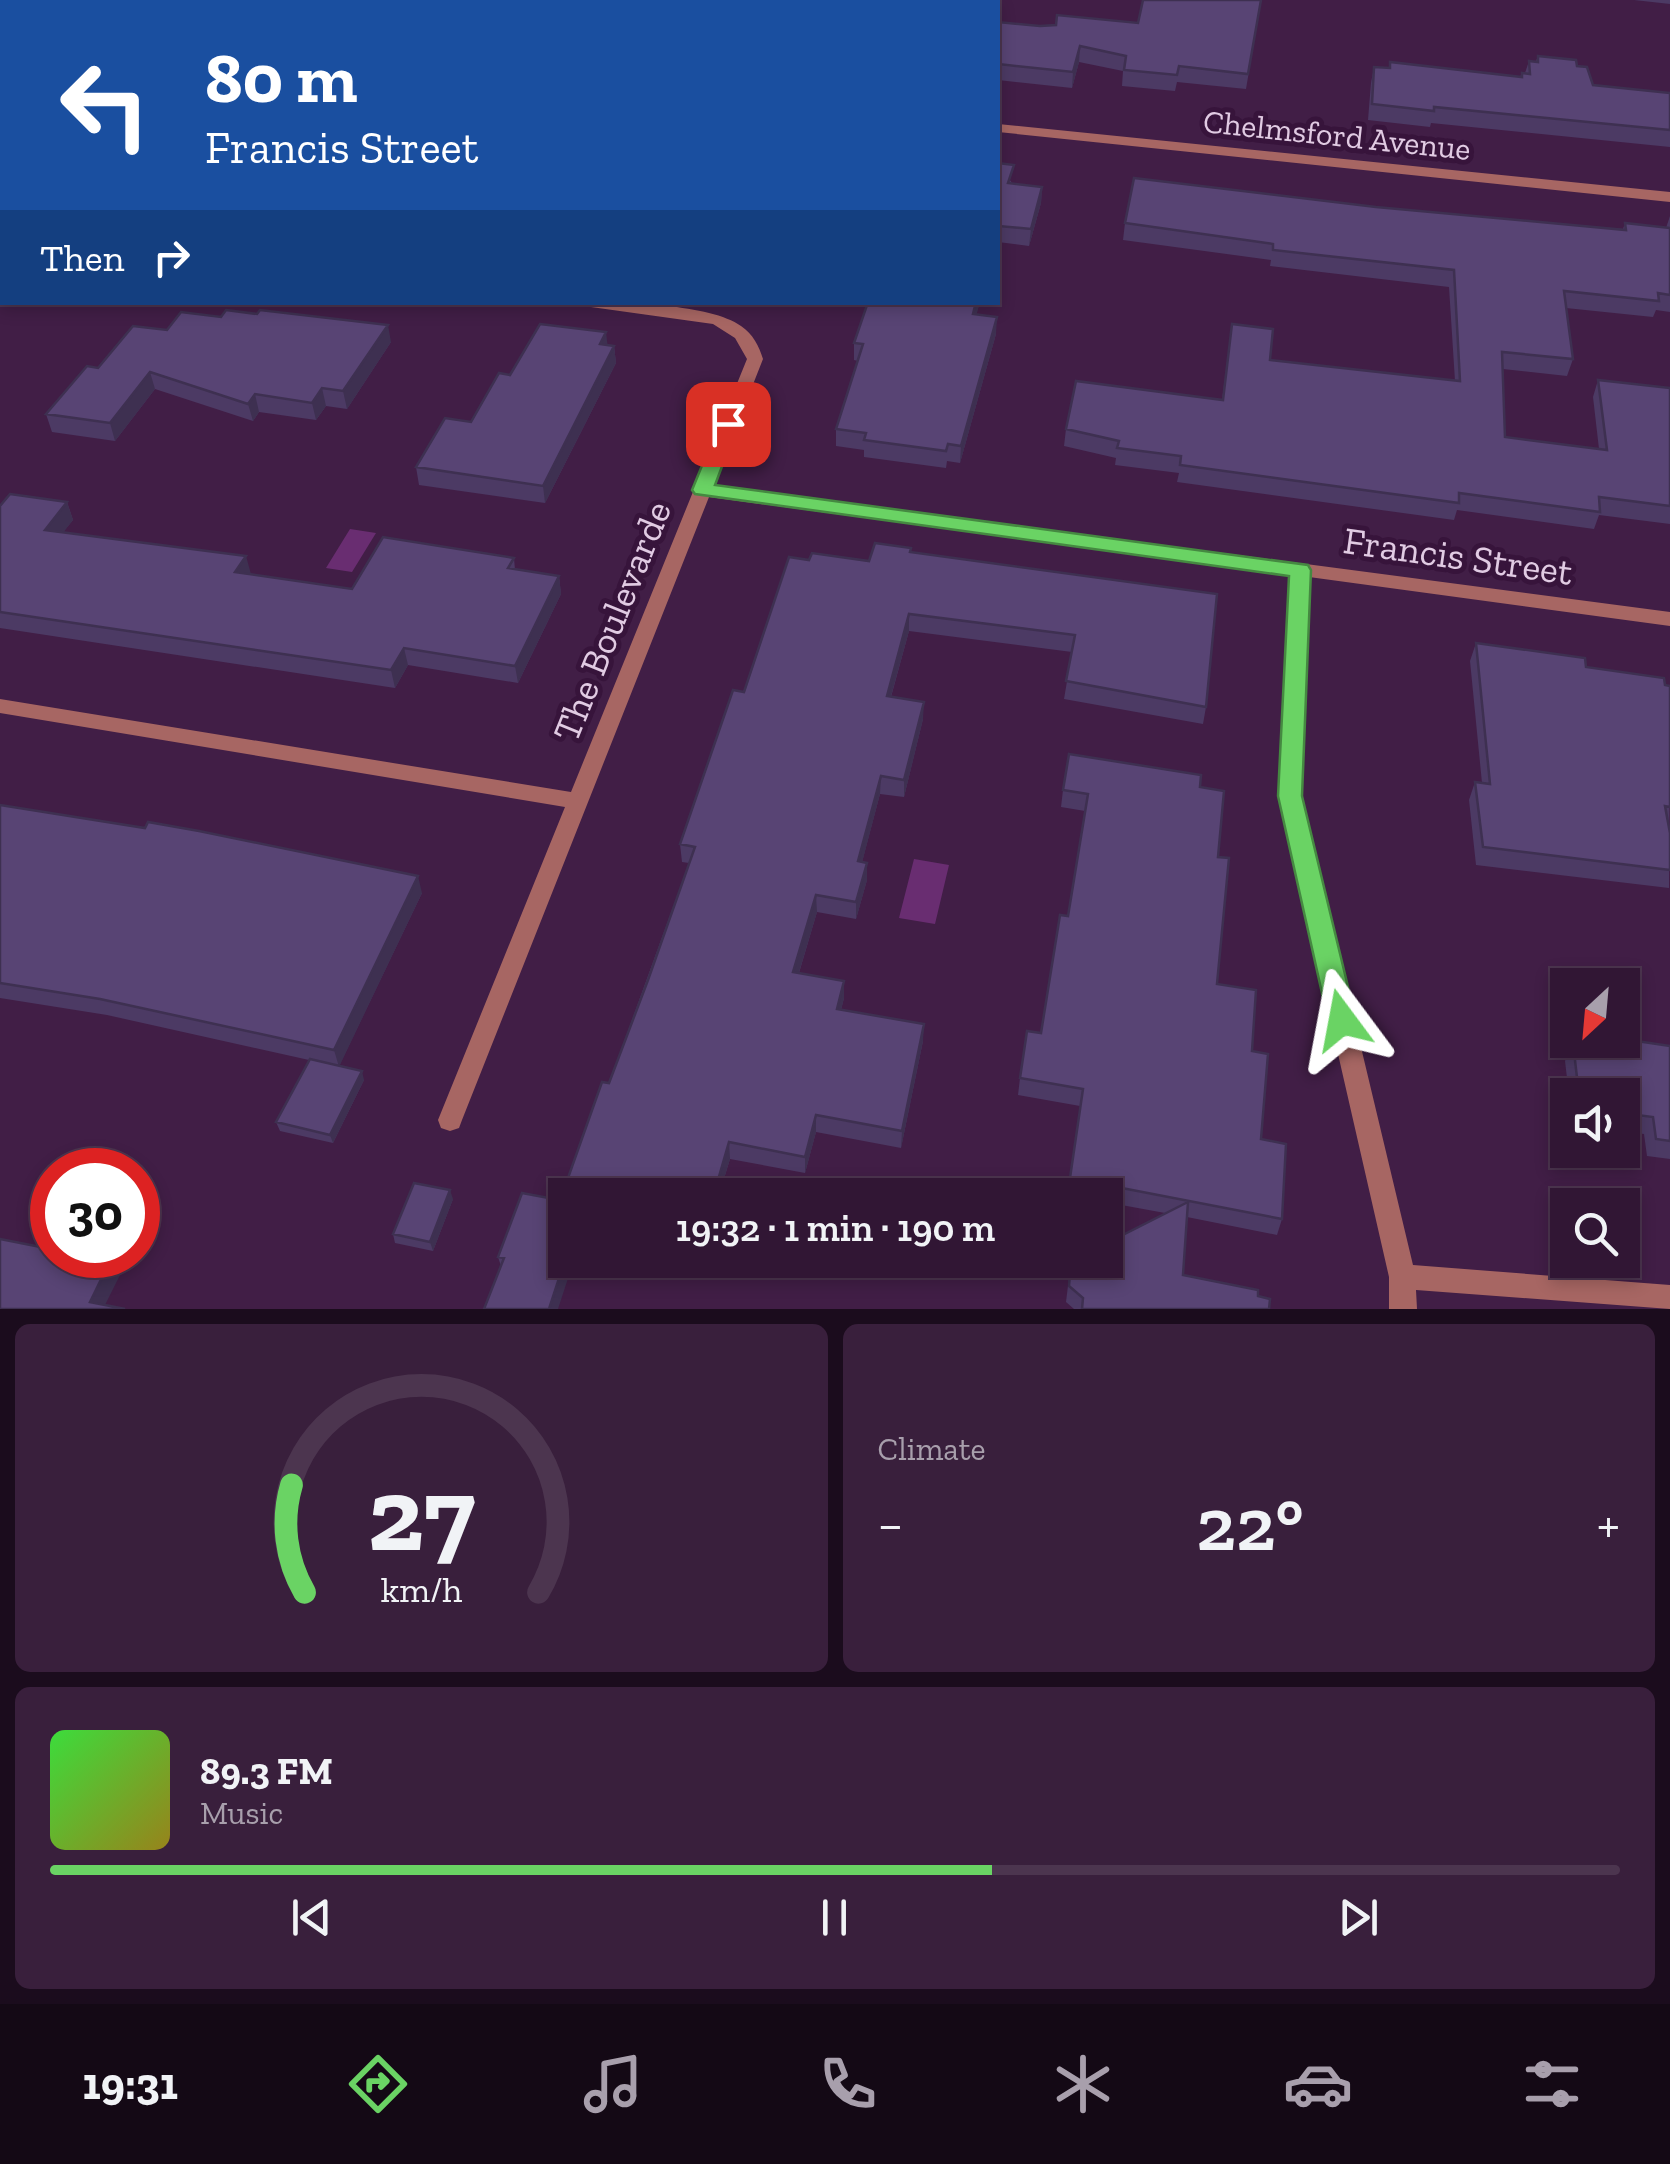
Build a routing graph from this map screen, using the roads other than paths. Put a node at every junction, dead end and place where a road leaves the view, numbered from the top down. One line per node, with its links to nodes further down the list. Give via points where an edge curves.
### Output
1 (1000, 128): 2 (street, Chelmsford Avenue)
2 (1670, 196)
3 (612, 305): 4 (street, The Boulevarde, via 717,320 747,338 755,359)
4 (702, 490): 5 (street, Francis Street); 8 (street, The Boulevarde)
5 (1300, 570): 6 (street, Francis Street); 10 (street, via 1290,796)
6 (1670, 619)
7 (0, 706): 8 (street, The Boulevarde)
8 (578, 801): 9 (street, The Boulevarde)
9 (450, 1120)
10 (1402, 1277): 11 (street); 12 (street)
11 (1670, 1298)
12 (1403, 1309)

